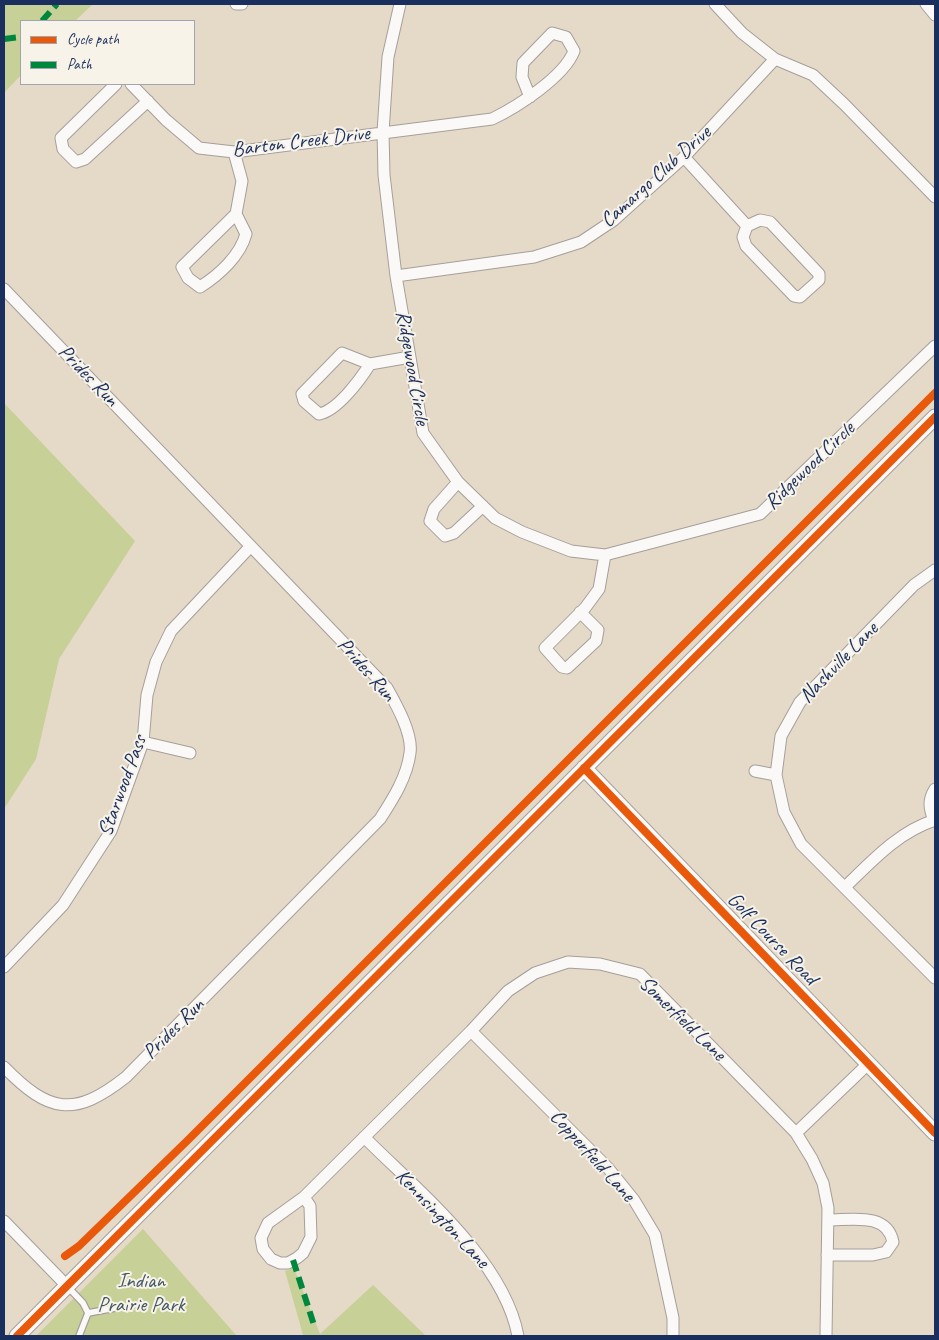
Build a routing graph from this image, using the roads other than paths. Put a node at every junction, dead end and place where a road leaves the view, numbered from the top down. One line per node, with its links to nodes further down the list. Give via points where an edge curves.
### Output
1 (236, 4): 2 (street)
2 (242, 4)
3 (400, 4): 12 (street, Ridgewood Circle, via 388,57)
4 (715, 4): 7 (street, via 742,33)
5 (926, 4): 6 (street)
6 (935, 15)
7 (775, 58): 14 (street, Camargo Club Drive); 15 (street, via 813,75)
8 (115, 85): 11 (street, via 60,138 63,148 76,162 85,159)
9 (132, 85): 11 (street, Barton Creek Drive)
10 (530, 97): 10 (street, Barton Creek Drive, via 570,61 574,51 566,37 552,34 523,63 522,76); 12 (street, Barton Creek Drive, via 492,119)
11 (148, 102): 13 (street, Barton Creek Drive, via 198,148)
12 (383, 132): 13 (street, Barton Creek Drive); 18 (street, Ridgewood Circle, via 384,174)
13 (234, 152): 16 (street, via 242,181)
14 (684, 157): 17 (street); 18 (street, Camargo Club Drive, via 614,220 581,242 534,257)
15 (935, 197)
16 (236, 214): 16 (street, via 182,267 188,278 200,287 214,278 243,246 246,234)
17 (747, 226): 17 (street, via 760,220 770,222 819,274 819,280 800,297 794,296 746,246 743,237)
18 (396, 276): 21 (street, Ridgewood Circle)
19 (4, 289): 26 (street, Prides Run)
20 (935, 346): 27 (street, Ridgewood Circle, via 760,514)
21 (410, 357): 22 (street); 24 (street, Ridgewood Circle, via 423,433)
22 (370, 364): 22 (street, via 328,412 319,414 304,401 302,394 342,353)
23 (935, 417): 32 (street)
24 (458, 482): 25 (street, Ridgewood Circle); 25 (street, via 434,509 430,521 437,530 445,536 454,533)
25 (483, 506): 27 (street, Ridgewood Circle, via 495,518 547,542 572,551)
26 (250, 546): 30 (street, Starwood Pass, via 171,631 156,662 147,695); 42 (street, Prides Run, via 387,688 403,716 411,752 397,794 380,819 126,1077 102,1096 72,1106 44,1101 20,1084)
27 (605, 555): 29 (street, via 598,589)
28 (935, 570): 34 (street, Nashville Lane, via 914,585 800,702 781,736)
29 (580, 612): 29 (street, via 545,648 562,667 567,668 596,641 598,630)
30 (143, 742): 31 (street); 38 (street, Starwood Pass, via 111,831 62,905)
31 (190, 753)
32 (584, 768): 41 (street, Golf Course Road); 50 (street)
33 (755, 771): 34 (street)
34 (776, 775): 37 (street, Nashville Lane, via 784,812 801,844)
35 (935, 789): 36 (street, via 929,798 930,812)
36 (935, 820): 37 (street, via 907,831)
37 (845, 887): 39 (street, Nashville Lane)
38 (4, 967)
39 (935, 978)
40 (471, 1030): 43 (street, Somerfield Lane, via 508,991 535,973 568,962 600,964 640,974); 45 (street, Somerfield Lane); 56 (street, Copperfield Lane, via 608,1168 634,1200 655,1236 673,1318)
41 (868, 1064): 43 (street); 44 (street, Golf Course Road)
42 (4, 1067)
43 (796, 1133): 47 (street, Somerfield Lane, via 823,1183)
44 (935, 1133)
45 (364, 1137): 46 (street, Somerfield Lane); 55 (street, Kennsington Lane, via 481,1257 505,1293)
46 (304, 1197): 46 (street, Somerfield Lane, via 268,1223 261,1238 263,1249 271,1259 288,1263 303,1252 311,1237 310,1206)
47 (828, 1220): 49 (street, Somerfield Lane); 49 (street, via 878,1220 886,1225 893,1242 886,1252 873,1255)
48 (4, 1221): 50 (street)
49 (827, 1255): 57 (street, Somerfield Lane)
50 (67, 1286): 52 (lane, via 84,1303); 53 (street)
51 (115, 1308): 52 (lane)
52 (88, 1313): 54 (lane)
53 (17, 1336)
54 (78, 1336)
55 (518, 1336)
56 (673, 1336)
57 (826, 1336)

